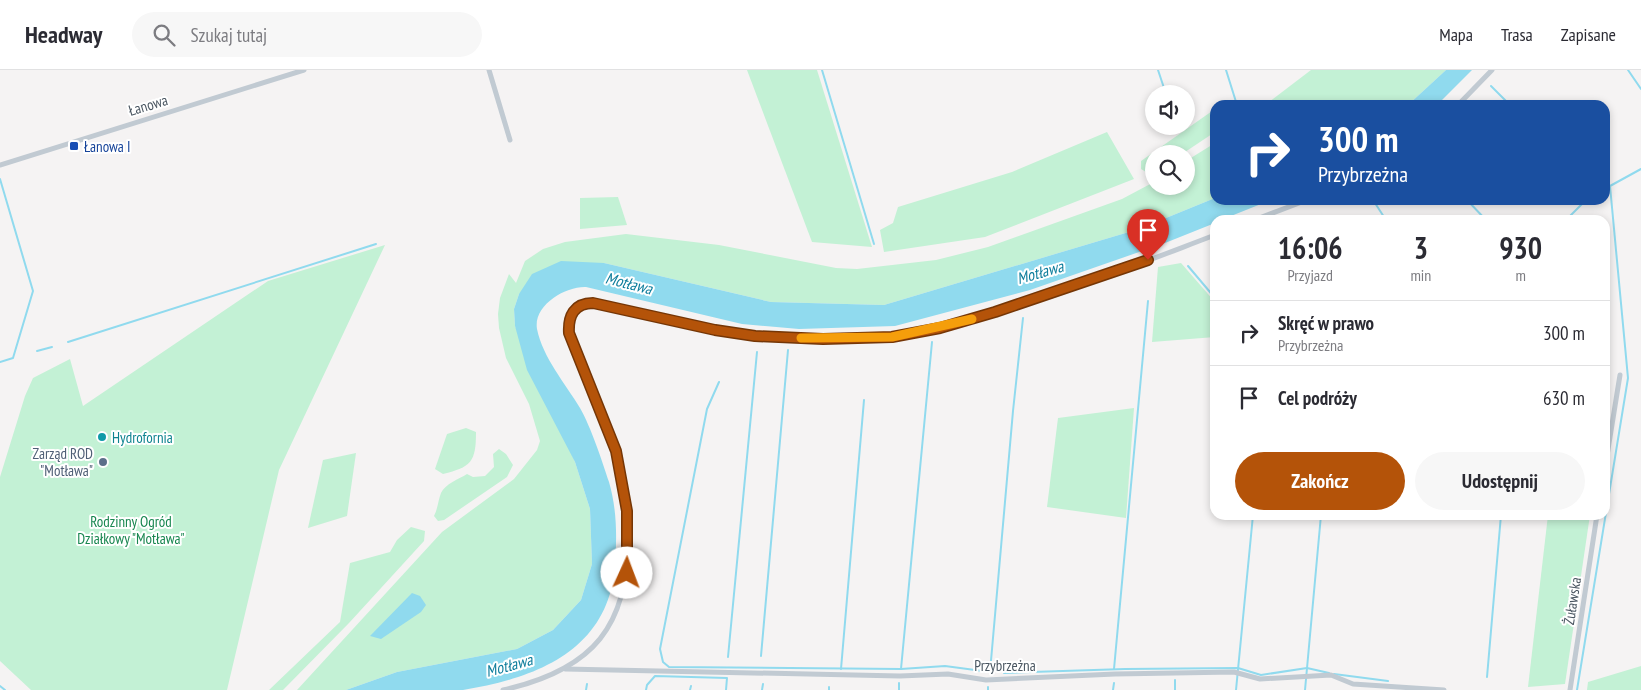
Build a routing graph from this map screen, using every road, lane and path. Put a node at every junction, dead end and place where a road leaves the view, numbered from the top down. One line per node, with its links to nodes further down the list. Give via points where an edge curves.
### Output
1 (304, 70): 6 (street, Łanowa)
2 (488, 70): 5 (street)
3 (1492, 70): 4 (street)
4 (1463, 100)
5 (510, 140)
6 (0, 164)
7 (1294, 205): 8 (street)
8 (1267, 215)
9 (1210, 237): 13 (street, Przybrzeżna, via 1119,272 995,312 940,328 892,337 823,339 755,336 593,303 577,307 568,322 569,333 616,451 627,511 627,573 615,617 594,645)
10 (1620, 376): 11 (street)
11 (1610, 437)
12 (1596, 520): 16 (street, Żuławska)
13 (564, 669): 14 (street, Przybrzeżna); 15 (street, Przybrzeżna, via 890,676 948,674 986,680 1234,672 1260,679 1331,675 1353,684)
14 (503, 690)
15 (1444, 690)
16 (1570, 690)

